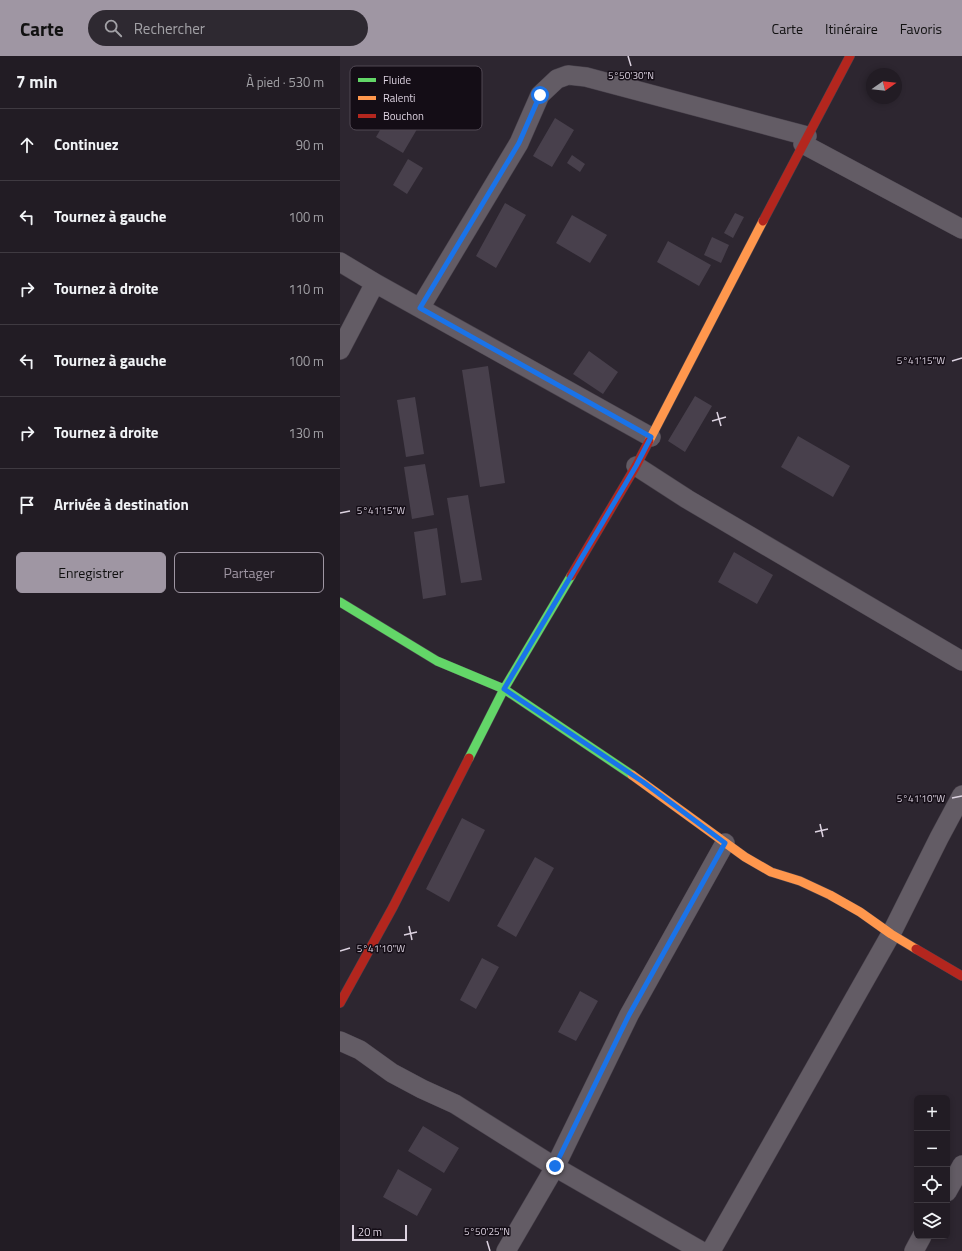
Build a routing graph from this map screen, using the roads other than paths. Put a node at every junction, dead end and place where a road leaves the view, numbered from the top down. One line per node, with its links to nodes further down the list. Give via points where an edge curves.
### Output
1 (850, 56): 2 (street)
2 (805, 140): 3 (street); 6 (street, via 586,77 568,75 557,79 540,95 519,143); 8 (street)
3 (962, 229)
4 (340, 262): 5 (street)
5 (375, 282): 6 (street); 7 (street)
6 (420, 308): 8 (street)
7 (340, 350)
8 (651, 437): 9 (street)
9 (636, 466): 11 (street, via 687,499); 12 (street)
10 (340, 602): 12 (street, via 437,660)
11 (962, 661)
12 (504, 689): 14 (street, via 643,782); 17 (street, via 393,907)
13 (962, 795): 15 (street)
14 (725, 843): 15 (street, via 771,872 800,881 830,895); 20 (street, via 629,1015)
15 (891, 934): 16 (street); 25 (street)
16 (962, 976)
17 (340, 1003)
18 (340, 1041): 20 (street, via 360,1050 392,1073 455,1104)
19 (962, 1165): 21 (street)
20 (555, 1166): 23 (street); 24 (street)
21 (950, 1187)
22 (920, 1239): 26 (street)
23 (506, 1251)
24 (701, 1251)
25 (711, 1251)
26 (914, 1251)

